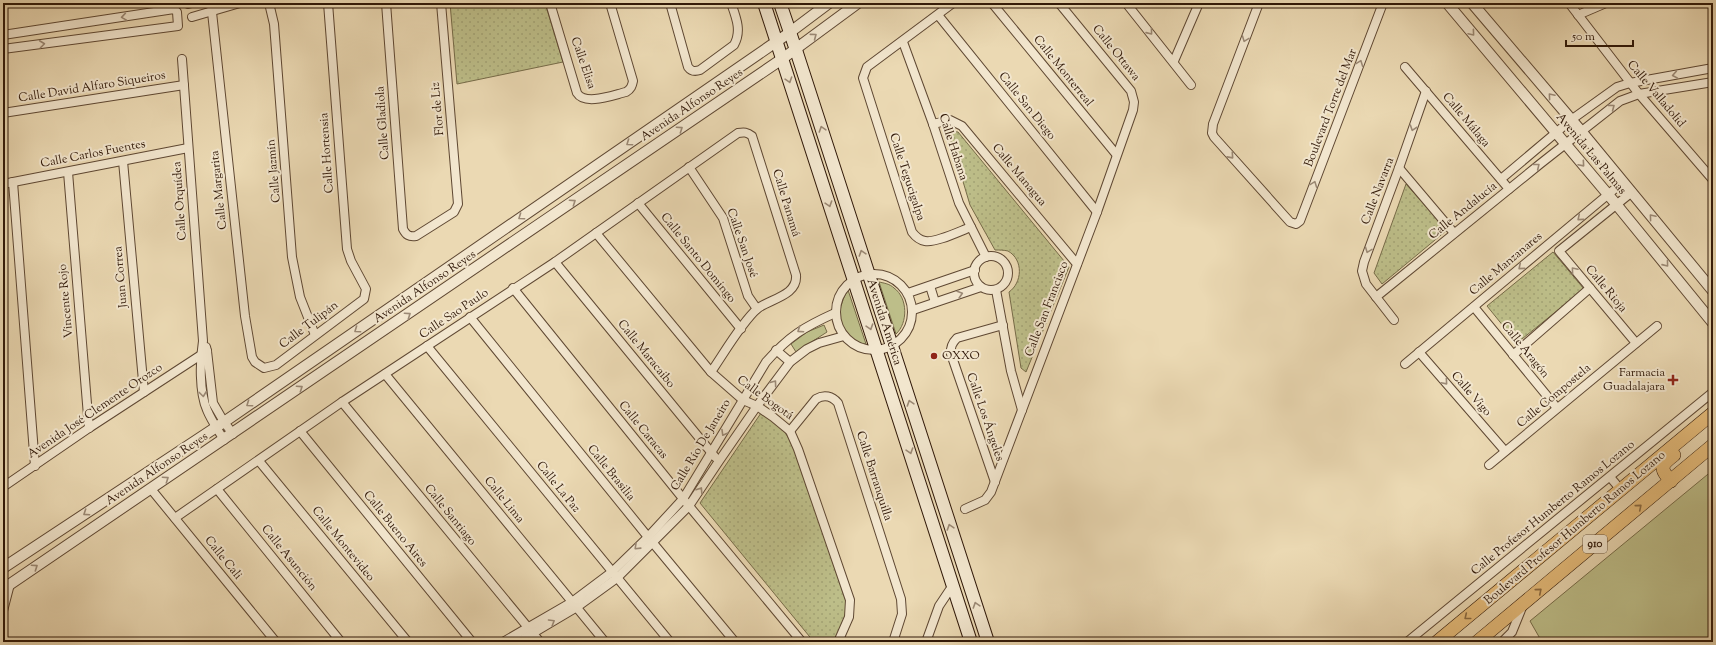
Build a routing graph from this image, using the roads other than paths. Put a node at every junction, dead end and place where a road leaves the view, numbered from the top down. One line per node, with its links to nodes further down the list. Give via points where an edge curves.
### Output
1 (240, 3): 25 (street)
2 (269, 3): 102 (street, Calle Jazmín, via 274,24 292,257 300,297)
3 (328, 3): 89 (street, Calle Hortensia, via 347,249 365,286)
4 (386, 3): 70 (street, Calle Gladiola, via 403,230 405,234 416,236)
5 (441, 3): 70 (street, Flor de Liz, via 458,200)
6 (550, 3): 7 (street, Calle Elisa, via 580,97 590,100 626,92 631,89 633,81)
7 (610, 3)
8 (670, 3): 9 (street, via 688,67 693,71 700,70 734,45 739,30)
9 (731, 3)
10 (764, 3): 31 (main road, Avenida América)
11 (780, 3): 29 (main road, Avenida América)
12 (829, 3): 29 (street, Avenida Alfonso Reyes)
13 (858, 3): 34 (street, Avenida Alfonso Reyes, one-way to 13)
14 (953, 3): 26 (street)
15 (992, 3): 55 (street, Calle Monterreal)
16 (1059, 3): 46 (street, Calle Ottawa, via 1131,91)
17 (1126, 3): 37 (street, one-way to 37)
18 (1199, 3): 37 (street)
19 (1259, 3): 20 (street, Boulevard Torre del Mar, one-way to 20, via 1213,124 1212,133 1290,222 1296,224 1300,221)
20 (1383, 3)
21 (1447, 3): 52 (street, Avenida Las Palmas, one-way to 52)
22 (1472, 3): 48 (street, Avenida Las Palmas, one-way to 22)
23 (1569, 3): 27 (street, Calle Valladolid)
24 (1606, 3): 27 (street)
25 (212, 7): 28 (street); 114 (street, Calle Margarita, via 245,316 252,357)
26 (938, 15): 32 (street); 71 (street, Calle San Diego)
27 (1578, 15): 41 (street, Calle Valladolid)
28 (192, 17)
29 (789, 33): 31 (street, Avenida Alfonso Reyes); 34 (main road, Avenida América)
30 (3, 35): 33 (street, one-way to 30, via 178,26 176,10 166,10)
31 (776, 42): 36 (main road, Avenida América); 126 (street, Avenida Alfonso Reyes, one-way to 126)
32 (903, 42): 49 (street, Calle Habana); 72 (street, Calle Tegucigalpa, via 867,67 864,72 864,84 912,232 917,238 932,241)
33 (3, 49)
34 (796, 50): 36 (street, Avenida Alfonso Reyes); 80 (main road, Avenida América, one-way to 34)
35 (182, 59): 42 (street, Calle Orquídea)
36 (782, 59): 81 (main road, Avenida América, one-way to 81); 130 (street, Avenida Alfonso Reyes, one-way to 36)
37 (1174, 61): 43 (street)
38 (1405, 67): 44 (street, Calle Málaga)
39 (1713, 68): 41 (street, Calle Andalucía, one-way to 41)
40 (1713, 82): 45 (street, Calle Andalucía)
41 (1630, 83): 45 (street, Calle Valladolid); 48 (street, Calle Andalucía, via 1617,87)
42 (184, 85): 47 (street, Calle David Alfaro Siqueiros); 54 (street, Calle Orquídea)
43 (1191, 85)
44 (1426, 91): 58 (street, Calle Navarra, one-way to 58); 60 (street, Calle Málaga)
45 (1639, 94): 50 (street, Calle Andalucía, one-way to 45, via 1620,101); 61 (street, Calle Valladolid)
46 (1134, 102): 55 (street, Calle San Francisco)
47 (3, 113)
48 (1571, 120): 50 (street, Avenida Las Palmas); 52 (street, Calle Andalucía)
49 (933, 124): 72 (street, Calle Habana, via 959,203); 78 (street, Calle Managua, via 950,120 962,126)
50 (1581, 131): 53 (street, Calle Andalucía); 63 (street, Avenida Las Palmas)
51 (748, 133): 57 (street, Calle Sao Paulo, via 738,133); 93 (street, Calle Panamá, via 752,136 796,275 796,283 791,290)
52 (1556, 133): 53 (street, Avenida Las Palmas); 60 (street, Calle Andalucía)
53 (1565, 144): 65 (street, Calle Andalucía, one-way to 53); 67 (street, Avenida Las Palmas, one-way to 67)
54 (188, 148): 56 (street, Calle Carlos Fuentes); 110 (street, Calle Orquídea)
55 (1116, 154): 71 (street, Calle San Francisco)
56 (122, 161): 59 (street, Calle Carlos Fuentes); 117 (street, Juan Correa)
57 (689, 166): 68 (street, Calle Sao Paulo); 93 (street, Calle San José, via 723,218 748,296)
58 (1399, 168): 74 (street); 90 (street, Calle Navarra, one-way to 90, via 1364,262 1363,278)
59 (68, 172): 62 (street, Calle Carlos Fuentes); 127 (street, Vincente Rojo)
60 (1501, 179): 65 (street, Calle Málaga)
61 (1713, 180)
62 (13, 182): 64 (street, Calle Carlos Fuentes); 138 (street)
63 (1623, 182): 66 (street, Avenida Las Palmas); 67 (street, Calle Manzanares)
64 (3, 184)
65 (1509, 189): 74 (street, Calle Andalucía)
66 (1632, 192): 69 (street, Calle Manzanares); 87 (street, Avenida Las Palmas, one-way to 66)
67 (1608, 195): 69 (street, Avenida Las Palmas); 92 (street, Calle Manzanares, one-way to 92)
68 (638, 203): 73 (street, Calle Sao Paulo); 101 (street, Calle Santo Domingo)
69 (1616, 204): 75 (street, Calle Manzanares); 98 (street, Avenida Las Palmas, one-way to 98)
70 (454, 212)
71 (1097, 212): 78 (street, Calle San Francisco)
72 (971, 227): 76 (street, Calle Habana)
73 (596, 233): 77 (street, Calle Sao Paulo); 115 (street, Calle Bogotá)
74 (1454, 233): 90 (street, Calle Andalucía)
75 (1559, 250): 85 (street, Calle Rioja, one-way to 75)
76 (986, 257): 79 (street); 86 (street, via 998,258 1006,265 1006,283)
77 (555, 262): 84 (street, Calle Sao Paulo); 134 (street, Calle Maracaibo)
78 (1077, 264): 123 (street, Calle San Francisco)
79 (975, 270): 82 (street); 83 (street, via 977,282)
80 (868, 274): 81 (street); 88 (street, via 891,277); 106 (main road, Avenida América)
81 (854, 279): 95 (street, via 840,294); 108 (main road, Avenida América, one-way to 108)
82 (930, 286): 88 (street); 91 (street)
83 (981, 287): 86 (street); 91 (street, one-way to 83)
84 (513, 288): 96 (street, Calle Sao Paulo); 146 (street, Calle Caracas)
85 (1590, 288): 104 (street, Calle Rioja); 111 (street)
86 (996, 290): 99 (street)
87 (1713, 291)
88 (908, 293): 94 (street)
89 (366, 296): 102 (street, Calle Tulipán)
90 (1376, 297): 97 (street, Calle Navarra)
91 (935, 302): 94 (street)
92 (1474, 307): 109 (street, Calle Manzanares); 111 (street, Calle Aragón)
93 (757, 309): 101 (street)
94 (913, 310): 106 (street, via 907,331)
95 (835, 313): 103 (street); 107 (street, Calle Río De Janeiro, one-way to 107, via 809,324)
96 (470, 317): 105 (street, Calle Sao Paulo); 150 (street, Calle Brasilia)
97 (1394, 320)
98 (1713, 323)
99 (1003, 325): 123 (street, via 1011,371); 141 (street, Calle Los Ángeles, via 957,338 950,348)
100 (1657, 326): 104 (street, Calle Compostela)
101 (741, 329): 115 (street)
102 (316, 335): 114 (street, Calle Tulipán, via 276,365)
103 (844, 336): 108 (street, via 858,348); 112 (street, Calle Río De Janeiro, via 819,343)
104 (1636, 343): 122 (street, Calle Compostela)
105 (427, 346): 116 (street, Calle Sao Paulo); 154 (street, Calle La Paz)
106 (892, 346): 108 (street); 151 (main road, Avenida América, one-way to 106)
107 (776, 350): 112 (street); 119 (street, Calle Río De Janeiro, via 762,367)
108 (877, 351): 153 (main road, Avenida América, one-way to 153)
109 (1419, 352): 113 (street, Calle Manzanares); 133 (street, Calle Vigo, one-way to 133)
110 (204, 353): 117 (street, Avenida José Clemente Orozco); 126 (street, Calle Orquídea, via 213,403)
111 (1513, 355): 122 (street, Calle Aragón)
112 (790, 362): 121 (street, Calle Río De Janeiro, one-way to 112)
113 (1405, 364)
114 (264, 368)
115 (711, 372): 119 (street, Calle Bogotá)
116 (385, 374): 120 (street, Calle Sao Paulo); 158 (street, Calle Lima)
117 (144, 392): 127 (street, Avenida José Clemente Orozco)
118 (1713, 392): 139 (street, Calle Profesor Humberto Ramos Lozano)
119 (743, 400): 121 (street, Calle Bogotá); 134 (street, Calle Río De Janeiro, one-way to 134)
120 (342, 402): 128 (street, Calle Sao Paulo); 160 (street, Calle Santiago)
121 (757, 406): 129 (street, Calle Bogotá); 136 (street, Calle Río De Janeiro)
122 (1557, 408): 133 (street, Calle Compostela)
123 (1022, 410): 141 (street, Calle San Francisco)
124 (1713, 414): 145 (main road, Boulevard Profesor Humberto Ramos Lozano)
125 (1713, 421): 140 (main road, via 1706,430 1664,463 1663,472)
126 (220, 424): 130 (street, Calle Orquídea); 131 (street, Calle Orquídea); 152 (street, Avenida Alfonso Reyes, one-way to 152)
127 (89, 428): 138 (street, Avenida José Clemente Orozco)
128 (300, 431): 135 (street, Calle Sao Paulo); 164 (street, Calle Bueno Aires)
129 (790, 431): 172 (street, Calle Bogotá, via 850,600 850,611); 173 (street, Calle Barranquilla, via 821,396 831,397 838,403 901,599 902,614)
130 (233, 434): 131 (street, Avenida Alfonso Reyes)
131 (224, 440): 143 (street, Avenida Alfonso Reyes, one-way to 131)
132 (1713, 445): 140 (main road, Boulevard Profesor Humberto Ramos Lozano / 910)
133 (1505, 451): 137 (street, Calle Compostela)
134 (712, 454): 136 (street, Calle Maracaibo); 146 (street, Calle Río De Janeiro)
135 (260, 461): 144 (street, Calle Sao Paulo); 163 (street, Calle Montevideo)
136 (718, 461): 147 (street, Calle Río De Janeiro, one-way to 136)
137 (1489, 465)
138 (35, 466): 142 (street, Avenida José Clemente Orozco)
139 (1610, 477): 145 (street); 177 (street, Calle Profesor Humberto Ramos Lozano)
140 (1671, 481): 157 (main road, Boulevard Profesor Humberto Ramos Lozano / 910, one-way to 140)
141 (995, 482): 148 (street, Calle San Francisco, via 988,498)
142 (3, 487)
143 (152, 489): 149 (street, Calle Cali); 155 (street, Avenida Alfonso Reyes, one-way to 143)
144 (217, 489): 149 (street, Calle Sao Paulo); 162 (street, Calle Asunción)
145 (1621, 490): 178 (main road, Boulevard Profesor Humberto Ramos Lozano, one-way to 178)
146 (683, 499): 147 (street, Calle Caracas); 150 (street, Calle Río De Janeiro)
147 (690, 506): 150 (street, Calle Río De Janeiro); 171 (street, Calle Caracas)
148 (965, 508)
149 (175, 518): 161 (street, Calle Cali)
150 (651, 540): 154 (street, Calle Río De Janeiro); 170 (street, Calle Brasilia)
151 (963, 564): 153 (main road); 176 (main road, Avenida América, one-way to 151)
152 (3, 568)
153 (948, 569): 156 (main road, Avenida América)
154 (614, 575): 158 (street, Calle Río De Janeiro); 169 (street, Calle La Paz)
155 (7, 586): 159 (street)
156 (953, 586): 174 (street, via 939,606); 175 (main road, Avenida América)
157 (1524, 603): 179 (main road, Boulevard Profesor Humberto Ramos Lozano / 910); 180 (street, via 1512,632)
158 (575, 605): 160 (street, Calle Río De Janeiro); 168 (street, Calle Lima)
159 (3, 611)
160 (530, 631): 165 (street, Calle Río De Janeiro); 166 (street, Calle Río De Janeiro); 167 (street, Calle Santiago)
161 (276, 642)
162 (341, 642)
163 (408, 642)
164 (472, 642)
165 (503, 642)
166 (518, 642)
167 (540, 642)
168 (605, 642)
169 (670, 642)
170 (735, 642)
171 (802, 642)
172 (838, 642)
173 (893, 642)
174 (926, 642)
175 (971, 642)
176 (988, 642)
177 (1407, 642)
178 (1437, 642)
179 (1476, 642)
180 (1502, 642)

